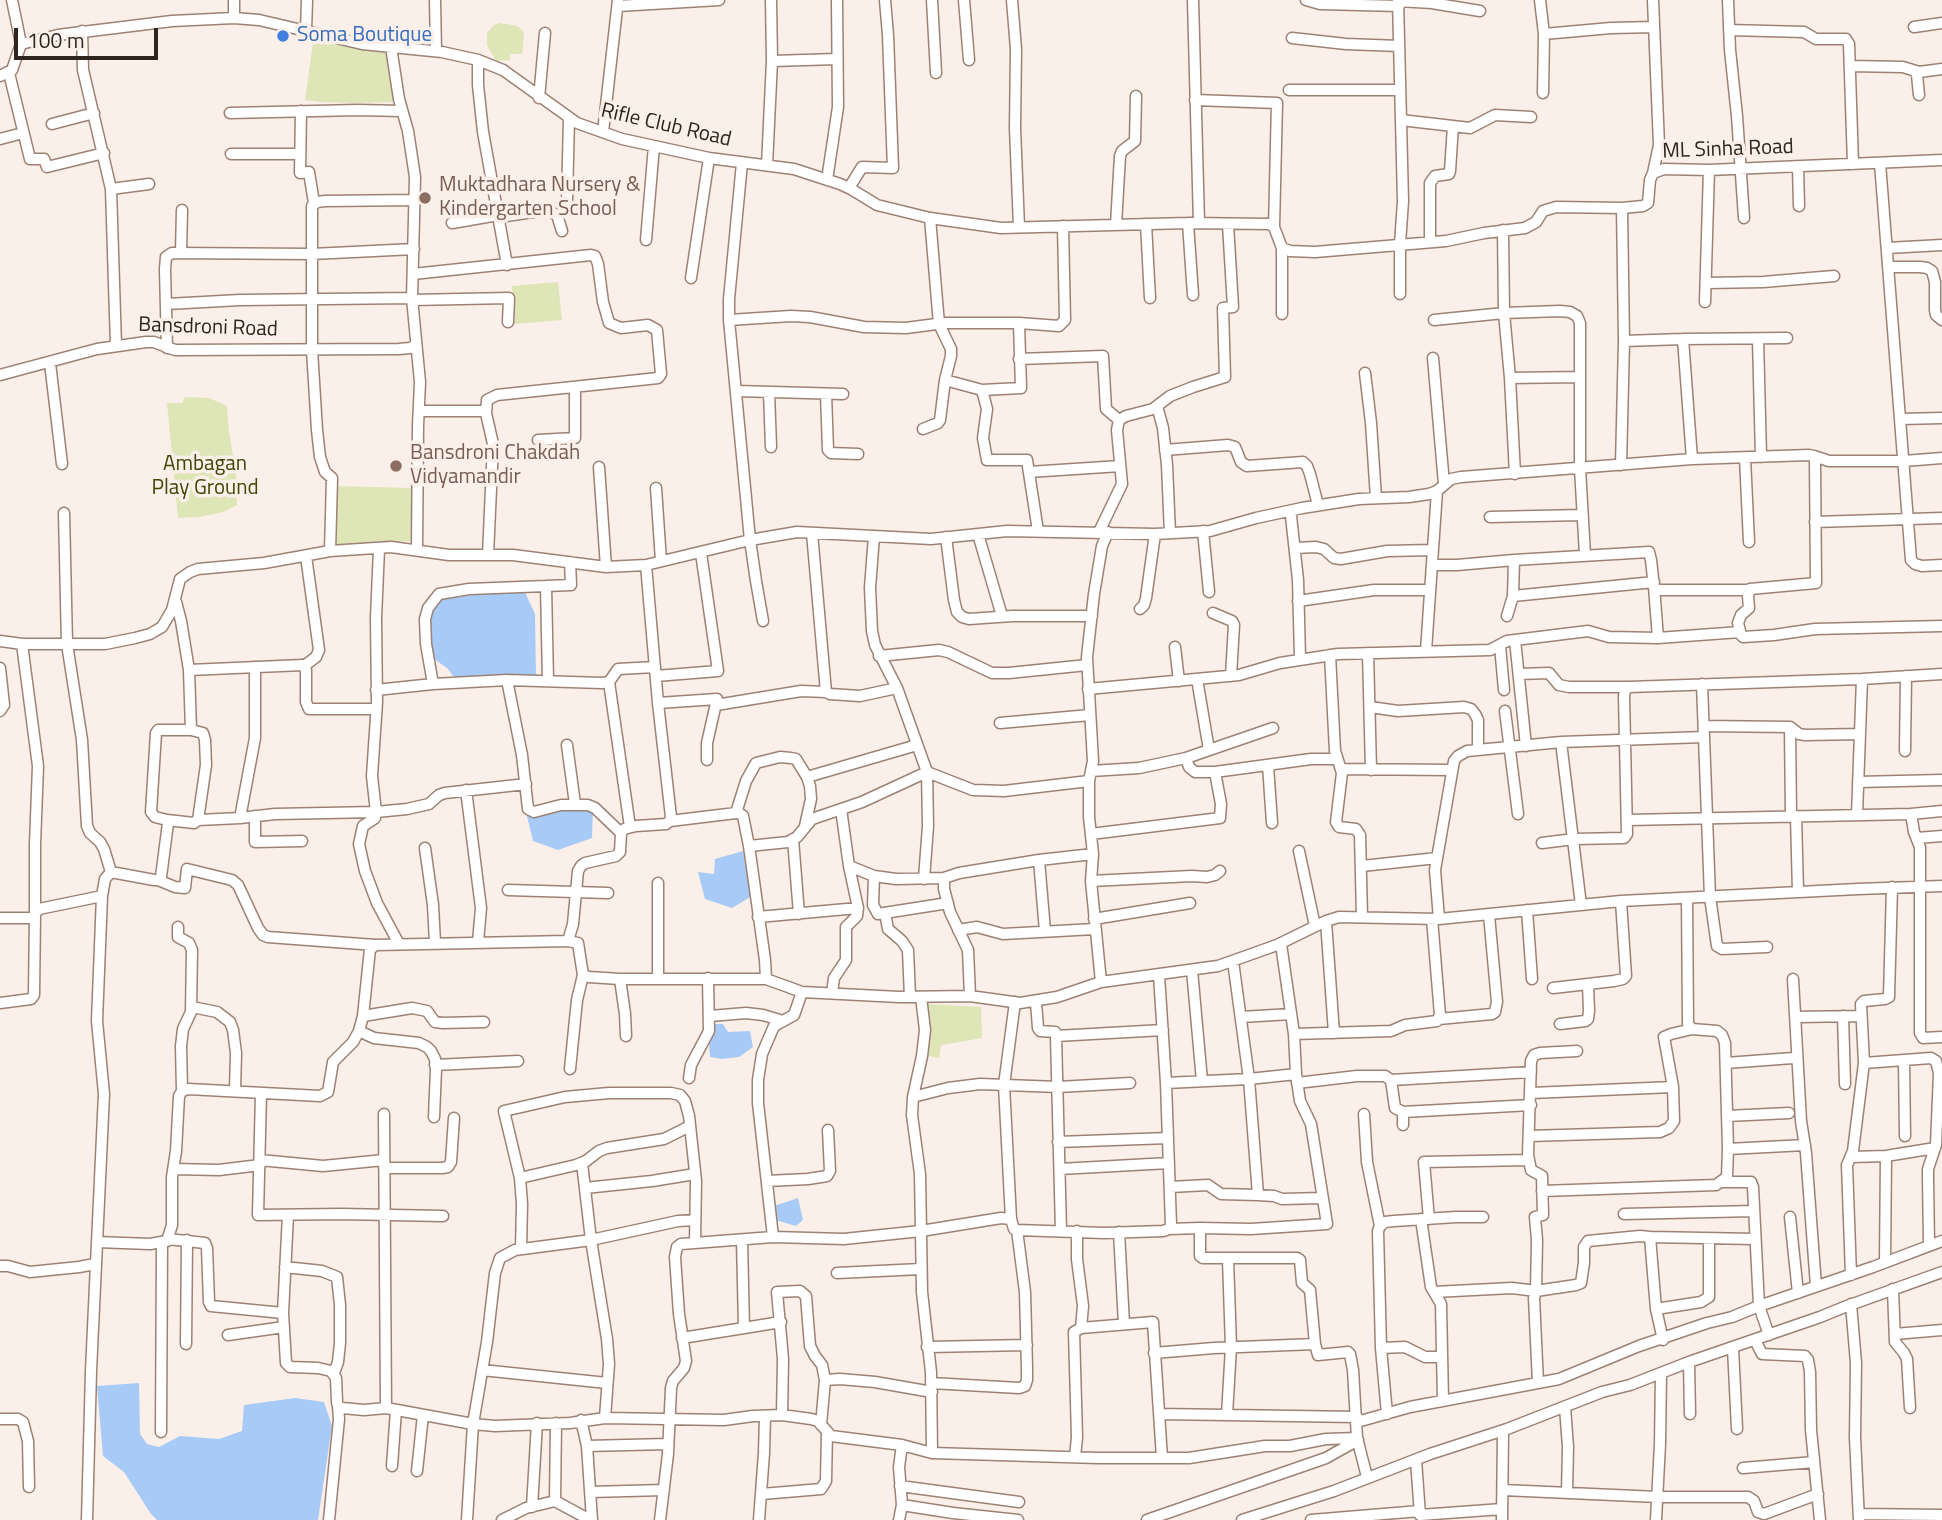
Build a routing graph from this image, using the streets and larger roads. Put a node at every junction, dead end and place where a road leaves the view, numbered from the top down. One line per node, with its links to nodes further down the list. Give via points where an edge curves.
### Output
1 (12, 0): 30 (street)
2 (234, 0): 20 (street)
3 (307, 0): 26 (street)
4 (435, 0): 33 (street)
5 (719, 0): 17 (street)
6 (771, 0): 37 (street)
7 (837, 0): 34 (street)
8 (885, 0): 78 (street, via 893,168 862,167)
9 (932, 0): 41 (street)
10 (964, 0): 36 (street)
11 (1012, 0): 96 (street)
12 (1193, 0): 49 (street)
13 (1306, 0): 18 (street, via 1320,4)
14 (1540, 0): 28 (street)
15 (1653, 0): 22 (street)
16 (1728, 0): 24 (street)
17 (618, 3): 59 (street)
18 (1398, 3): 19 (street, via 1416,1); 32 (street)
19 (1480, 11)
20 (234, 18): 25 (street, Rifle Club Road); 26 (street, Rifle Club Road)
21 (1942, 23): 23 (street)
22 (1654, 27): 28 (street); 75 (street, via 1659,145)
23 (1914, 27)
24 (1729, 30): 38 (street, via 1844,38 1849,44); 73 (street)
25 (82, 31): 30 (street, Rifle Club Road); 52 (street, via 83,70)
26 (306, 31): 31 (street, Rifle Club Road)
27 (545, 33): 48 (street)
28 (1544, 34): 45 (street)
29 (1292, 38): 32 (street)
30 (21, 44): 42 (street, via 15,64)
31 (391, 47): 33 (street, Rifle Club Road); 51 (street)
32 (1399, 47): 44 (street)
33 (436, 51): 35 (street, Rifle Club Road)
34 (837, 59): 37 (street); 76 (street, via 838,107)
35 (478, 60): 48 (street, Rifle Club Road, via 503,70); 86 (street, via 483,132)
36 (969, 60)
37 (772, 61): 71 (street)
38 (1850, 66): 40 (street, via 1903,67); 70 (street)
39 (1942, 69): 40 (street)
40 (1919, 72): 46 (street)
41 (936, 73)
42 (4, 74): 60 (street)
43 (1289, 90): 44 (street)
44 (1399, 90): 56 (street)
45 (1542, 93)
46 (1919, 95)
47 (1136, 96): 94 (street, via 1135,141 1120,156)
48 (539, 97): 55 (street, Rifle Club Road)
49 (1195, 100): 91 (street); 97 (street, via 1277,103)
50 (301, 111): 51 (street); 53 (street); 64 (street)
51 (402, 111): 80 (street)
52 (94, 113): 57 (street); 63 (street)
53 (230, 113)
54 (1531, 117): 58 (street, via 1494,115 1470,128)
55 (569, 118): 59 (street, Rifle Club Road); 81 (street)
56 (1401, 120): 58 (street); 102 (street)
57 (52, 124)
58 (1453, 126): 101 (street, via 1449,174 1435,176 1430,183)
59 (603, 132): 62 (street, Rifle Club Road)
60 (23, 133): 61 (street); 63 (street, via 30,159 44,159 47,167)
61 (0, 139)
62 (654, 146): 66 (street, Rifle Club Road); 100 (street)
63 (104, 153): 79 (street)
64 (300, 154): 65 (street); 82 (street, via 300,173 309,172)
65 (231, 155)
66 (709, 159): 68 (street, Rifle Club Road); 113 (street)
67 (1942, 160): 69 (street, ML Sinha Road)
68 (742, 163): 71 (street, Rifle Club Road); 124 (street)
69 (1880, 163): 70 (street, ML Sinha Road); 105 (street)
70 (1853, 164): 72 (street, ML Sinha Road)
71 (766, 165): 76 (street, Rifle Club Road)
72 (1798, 167): 73 (street, ML Sinha Road); 83 (street)
73 (1741, 169): 74 (street, ML Sinha Road); 88 (street)
74 (1710, 170): 75 (street, ML Sinha Road); 114 (street)
75 (1653, 173): 84 (street, ML Sinha Road, via 1646,205)
76 (827, 180): 78 (street, Rifle Club Road)
77 (149, 184): 79 (street)
78 (849, 188): 87 (street, Rifle Club Road, via 877,205)
79 (111, 189): 135 (street)
80 (416, 200): 82 (street); 106 (street)
81 (566, 201)
82 (314, 203): 108 (street)
83 (1799, 205)
84 (1622, 208): 98 (street, ML Sinha Road, via 1556,207 1543,211 1532,225); 133 (street)
85 (182, 210): 107 (street)
86 (499, 216): 89 (street); 99 (street, via 552,211); 109 (street)
87 (930, 218): 96 (street, Rifle Club Road); 129 (street)
88 (1744, 218)
89 (452, 223)
90 (1188, 223): 91 (street, Rifle Club Road); 92 (street, Rifle Club Road); 116 (street)
91 (1199, 223): 93 (street, Rifle Club Road)
92 (1146, 224): 94 (street, Rifle Club Road); 117 (street)
93 (1228, 224): 97 (street, Rifle Club Road); 152 (street, via 1233,307 1223,308 1225,377 1170,396)
94 (1116, 225): 95 (street, Rifle Club Road)
95 (1063, 226): 96 (street, Rifle Club Road); 128 (street, via 1065,320 1059,326)
96 (1019, 227)
97 (1274, 228): 104 (street)
98 (1503, 230): 101 (street, ML Sinha Road); 122 (street)
99 (562, 231)
100 (646, 240)
101 (1430, 242): 102 (street, ML Sinha Road)
102 (1399, 244): 104 (street, ML Sinha Road, via 1315,251); 115 (street)
103 (1942, 245): 105 (street)
104 (1282, 248): 123 (street)
105 (1887, 248): 110 (street)
106 (414, 249): 108 (street); 111 (street)
107 (181, 252): 108 (street); 121 (street, via 166,257)
108 (312, 254): 118 (street)
109 (507, 265): 111 (street); 146 (street, via 595,256 609,323 621,328 648,325 657,330 658,377)
110 (1889, 267): 126 (street, via 1932,271 1936,315); 156 (street)
111 (413, 274): 119 (street)
112 (1835, 276): 114 (street)
113 (691, 278)
114 (1706, 283): 120 (street)
115 (1400, 293)
116 (1193, 295)
117 (1150, 298)
118 (312, 299): 119 (street); 121 (street); 137 (street)
119 (412, 299): 127 (street, via 509,298); 134 (street)
120 (1705, 302)
121 (167, 304): 136 (street)
122 (1504, 313): 125 (street); 143 (street, via 1560,311 1577,316); 144 (street)
123 (1282, 314)
124 (729, 320): 129 (street, via 791,316 864,327); 148 (street)
125 (1434, 320)
126 (1942, 320)
127 (508, 322)
128 (1019, 323): 129 (street); 139 (street)
129 (939, 324): 145 (street, via 951,349)
130 (1758, 338): 131 (street); 132 (street); 164 (street)
131 (1787, 338)
132 (1683, 339): 133 (street); 167 (street)
133 (1624, 341): 170 (street)
134 (416, 345): 137 (street, Bansdroni Road); 153 (street)
135 (116, 346): 136 (street, Bansdroni Road, via 153,342); 140 (street, Bansdroni Road)
136 (167, 348): 137 (street, Bansdroni Road)
137 (312, 350): 202 (street, via 320,457 332,478)
138 (1433, 358): 177 (street)
139 (1019, 359): 147 (street, via 1021,388); 157 (street, via 1103,356 1106,409)
140 (50, 363): 142 (street, Bansdroni Road); 169 (street)
141 (1365, 373): 178 (street)
142 (0, 375)
143 (1580, 377): 144 (street); 173 (street)
144 (1510, 379): 175 (street)
145 (945, 380): 147 (street); 158 (street, via 940,420)
146 (575, 387): 154 (street, via 497,395 488,400); 159 (street, via 575,438)
147 (982, 390): 174 (street, via 987,409 983,438 987,460 1027,460)
148 (736, 391): 149 (street); 196 (street)
149 (769, 392): 150 (street); 160 (street)
150 (826, 394): 151 (street); 162 (street, via 828,450)
151 (843, 394)
152 (1157, 406): 157 (street); 161 (street)
153 (419, 411): 154 (street); 200 (street)
154 (486, 413): 204 (street, via 493,444)
155 (1942, 418): 156 (street)
156 (1900, 419): 168 (street)
157 (1119, 420): 171 (street)
158 (923, 429)
159 (538, 440)
160 (771, 447)
161 (1165, 450): 179 (street, via 1228,445 1235,447 1247,466 1303,462); 191 (street)
162 (858, 454)
163 (1814, 456): 164 (street); 168 (street, via 1829,461); 186 (street)
164 (1761, 457): 165 (street)
165 (1745, 458): 167 (street); 197 (street)
166 (1942, 458): 168 (street)
167 (1692, 459): 170 (street)
168 (1903, 461): 185 (street)
169 (62, 464)
170 (1621, 465): 173 (street)
171 (1120, 466): 174 (street); 189 (street, via 1122,484)
172 (599, 467): 213 (street)
173 (1580, 468): 175 (street); 181 (street)
174 (1029, 472): 187 (street)
175 (1515, 474): 177 (street, via 1461,477)
176 (656, 488): 208 (street)
177 (1441, 488): 178 (street, via 1409,497); 201 (street)
178 (1376, 498): 179 (street)
179 (1318, 505): 188 (street)
180 (64, 513): 234 (street)
181 (1582, 514): 183 (street); 205 (street)
182 (1292, 516): 198 (street)
183 (1490, 517)
184 (1942, 518): 185 (street)
185 (1906, 520): 186 (street); 212 (street, via 1911,560 1922,566)
186 (1815, 522): 217 (street, via 1816,583)
187 (1038, 531): 189 (street); 192 (street)
188 (1203, 531): 191 (street); 218 (street)
189 (1103, 532): 193 (street); 225 (street)
190 (812, 533): 194 (street); 196 (street); 265 (street)
191 (1170, 533): 193 (street)
192 (978, 534): 195 (street); 224 (street)
193 (1155, 534): 222 (street, via 1146,598)
194 (874, 536): 195 (street); 240 (street, via 870,588 872,631)
195 (946, 537): 224 (street, via 957,612 969,619)
196 (750, 540): 203 (street); 227 (street)
197 (1749, 542)
198 (1295, 548): 201 (street, via 1324,549 1341,559); 221 (street)
199 (379, 549): 200 (street); 202 (street); 262 (street)
200 (417, 550): 204 (street)
201 (1433, 550): 211 (street)
202 (330, 551): 206 (street)
203 (701, 553): 208 (street); 247 (street, via 718,671)
204 (488, 555): 209 (street)
205 (1585, 555): 207 (street); 214 (street, via 1649,552)
206 (306, 556): 220 (street, via 198,569 180,579); 243 (street, via 319,650)
207 (1514, 559): 211 (street); 219 (street)
208 (661, 561): 210 (street)
209 (570, 562): 213 (street); 215 (street, via 571,585)
210 (646, 565): 213 (street); 247 (street)
211 (1432, 565): 216 (street)
212 (1942, 565)
213 (606, 567)
214 (1654, 585): 217 (street, via 1658,590); 219 (street); 230 (street)
215 (546, 586): 255 (street); 258 (street, via 439,594 425,619)
216 (1430, 590): 221 (street, via 1374,590); 237 (street)
217 (1749, 590): 229 (street, via 1749,608 1740,618)
218 (1209, 592)
219 (1513, 596): 226 (street)
220 (175, 598): 234 (street, via 162,627 150,634 113,643); 246 (street)
221 (1298, 601): 241 (street)
222 (1140, 609)
223 (1213, 613): 250 (street, via 1234,625)
224 (1002, 616): 225 (street)
225 (1092, 616): 242 (street)
226 (1507, 616)
227 (763, 621)
228 (1942, 626): 229 (street, via 1815,629 1743,637)
229 (1740, 632): 230 (street)
230 (1658, 638): 231 (street, via 1609,637 1588,631)
231 (1515, 640): 235 (street); 248 (street)
232 (0, 641): 233 (street)
233 (22, 644): 234 (street); 366 (street, via 38,766)
234 (67, 644): 340 (street, via 82,740 87,826 104,849)
235 (1500, 646): 237 (street); 264 (street)
236 (1175, 647): 256 (street)
237 (1426, 651): 238 (street)
238 (1368, 653): 239 (street); 268 (street)
239 (1330, 655): 241 (street); 290 (street)
240 (879, 656): 242 (street, via 939,650 992,673); 261 (street)
241 (1300, 659): 250 (street)
242 (1087, 665): 263 (street)
243 (304, 666): 244 (street); 269 (street, via 309,709)
244 (255, 667): 246 (street); 314 (street, via 255,738)
245 (0, 668): 271 (street, via 4,705)
246 (190, 670): 277 (street)
247 (655, 672): 257 (street, via 623,667); 266 (street)
248 (1519, 674): 260 (street, via 1549,673 1559,685 1569,687); 284 (street)
249 (1942, 674): 251 (street)
250 (1231, 676): 252 (street)
251 (1906, 676): 253 (street); 288 (street)
252 (1197, 679): 256 (street); 286 (street)
253 (1862, 679): 259 (street); 278 (street)
254 (507, 680): 255 (street); 258 (street); 302 (street)
255 (548, 681): 257 (street)
256 (1179, 681): 263 (street)
257 (609, 682): 322 (street)
258 (432, 684): 262 (street)
259 (1702, 684): 260 (street); 274 (street)
260 (1629, 687): 280 (street, via 1624,696)
261 (897, 688): 265 (street, via 860,696); 283 (street)
262 (376, 690): 269 (street)
263 (1088, 690): 272 (street)
264 (1504, 690)
265 (826, 692): 267 (street, via 801,691)
266 (658, 703): 267 (street, via 717,699); 319 (street)
267 (716, 705): 291 (street)
268 (1370, 707): 287 (street, via 1471,709 1478,720); 294 (street)
269 (376, 709): 307 (street, via 372,776)
270 (1506, 710): 285 (street)
271 (0, 711)
272 (1090, 715): 273 (street); 299 (street)
273 (1000, 723)
274 (1704, 726): 275 (street); 279 (street)
275 (1790, 727): 278 (street, via 1805,735); 313 (street)
276 (1273, 728): 286 (street)
277 (191, 730): 316 (street, via 156,733 151,812); 317 (street, via 203,733 205,740)
278 (1860, 734): 301 (street)
279 (1704, 737): 280 (street); 315 (street)
280 (1625, 740): 281 (street); 318 (street)
281 (1561, 742): 284 (street); 328 (street)
282 (567, 745): 304 (street)
283 (917, 745): 296 (street); 298 (street)
284 (1526, 746): 285 (street)
285 (1509, 748): 287 (street); 309 (street)
286 (1209, 750): 289 (street)
287 (1478, 750): 295 (street, via 1458,756)
288 (1905, 751)
289 (1186, 758): 297 (street, via 1195,772); 299 (street)
290 (1336, 759): 292 (street); 293 (street)
291 (707, 760)
292 (1268, 765): 297 (street); 320 (street)
293 (1341, 769): 294 (street); 338 (street, via 1336,822 1358,831)
294 (1371, 770): 295 (street)
295 (1452, 770): 335 (street)
296 (927, 772): 299 (street, via 973,790 1004,792); 305 (street); 342 (street)
297 (1215, 772): 324 (street, via 1220,818)
298 (807, 776): 308 (street, via 790,758 756,764); 321 (street, via 811,799)
299 (1090, 776): 324 (street)
300 (1942, 780): 301 (street)
301 (1858, 782): 311 (street)
302 (526, 784): 303 (street); 304 (street, via 531,812)
303 (466, 790): 307 (street, via 439,795 429,804); 378 (street, via 481,908)
304 (575, 804): 323 (street, via 595,808)
305 (841, 809): 321 (street); 337 (street)
306 (1942, 811): 310 (street)
307 (376, 812): 312 (street); 380 (street, via 363,826 359,844 377,903)
308 (736, 813): 319 (street); 331 (street, via 744,819)
309 (1518, 814)
310 (1911, 814): 311 (street); 326 (street)
311 (1857, 815): 313 (street)
312 (255, 816): 314 (street); 329 (street, via 255,842)
313 (1793, 816): 315 (street); 351 (street)
314 (240, 818): 317 (street)
315 (1707, 819): 318 (street); 355 (street)
316 (167, 820): 317 (street); 344 (street)
317 (198, 820)
318 (1628, 820): 328 (street, via 1624,838)
319 (670, 821): 322 (street)
320 (1272, 823)
321 (805, 826): 327 (street)
322 (631, 827): 323 (street)
323 (621, 833): 352 (street, via 616,856 581,866)
324 (1091, 834): 334 (street)
325 (1942, 836): 326 (street)
326 (1917, 838): 347 (street)
327 (793, 839): 331 (street); 364 (street)
328 (1574, 839): 330 (street); 360 (street)
329 (302, 841)
330 (1542, 843)
331 (749, 846): 367 (street)
332 (425, 848): 379 (street)
333 (1299, 851): 373 (street)
334 (1093, 854): 336 (street); 345 (street)
335 (1437, 858): 338 (street); 370 (street)
336 (1039, 860): 343 (street); 376 (street)
337 (849, 866): 341 (street); 361 (street)
338 (1362, 866): 368 (street)
339 (1220, 871): 345 (street, via 1207,877)
340 (111, 872): 344 (street); 354 (street, via 105,878)
341 (874, 876): 342 (street); 363 (street, via 873,905 876,912)
342 (924, 878): 343 (street)
343 (944, 878): 358 (street)
344 (158, 880): 382 (street, via 185,888 187,869 232,880 258,928 268,937)
345 (1091, 881): 372 (street)
346 (658, 883): 388 (street)
347 (1920, 886): 348 (street); 349 (street); 423 (street, via 1920,1033 1923,1038)
348 (1942, 886)
349 (1892, 887): 351 (street); 409 (street, via 1889,997 1864,1001)
350 (508, 890): 352 (street)
351 (1798, 892): 355 (street)
352 (576, 893): 353 (street); 377 (street)
353 (608, 893)
354 (102, 896): 366 (street, via 42,908); 513 (street, via 97,1021 104,1094)
355 (1710, 897): 356 (street); 383 (street, via 1718,949)
356 (1686, 898): 357 (street); 416 (street, via 1688,1024)
357 (1621, 901): 360 (street); 395 (street, via 1626,976)
358 (948, 903): 363 (street); 375 (street)
359 (1190, 903): 372 (street)
360 (1581, 905): 362 (street)
361 (858, 908): 364 (street); 398 (street, via 846,927 846,960 834,978)
362 (1527, 911): 365 (street); 392 (street)
363 (885, 913): 400 (street, via 888,929 908,950)
364 (799, 914): 367 (street)
365 (1489, 915): 370 (street); 412 (street, via 1496,1012)
366 (35, 916): 369 (street); 403 (street, via 34,995)
367 (758, 917): 390 (street)
368 (1362, 917): 370 (street); 371 (street)
369 (0, 919)
370 (1435, 919): 412 (street)
371 (1326, 921): 373 (street); 419 (street)
372 (1095, 924): 376 (street); 394 (street)
373 (1315, 926): 381 (street)
374 (178, 927): 404 (street, via 178,937 192,950)
375 (958, 930): 376 (street); 399 (street, via 968,950)
376 (1045, 931)
377 (568, 941): 378 (street); 386 (street, via 578,943)
378 (478, 942): 379 (street)
379 (435, 943): 380 (street)
380 (398, 944): 382 (street)
381 (1281, 944): 384 (street); 405 (street)
382 (376, 945): 406 (street, via 370,948)
383 (1767, 947)
384 (1233, 961): 385 (street); 410 (street)
385 (1192, 970): 387 (street); 437 (street)
386 (583, 975): 391 (street); 431 (street)
387 (1159, 975): 394 (street); 417 (street)
388 (658, 978): 389 (street); 391 (street)
389 (708, 978): 390 (street); 407 (street)
390 (766, 978): 397 (street)
391 (620, 979): 421 (street)
392 (1532, 979)
393 (1793, 979): 411 (street)
394 (1101, 982): 402 (street)
395 (1588, 984): 396 (street); 415 (street, via 1588,1019)
396 (1553, 988)
397 (802, 992): 398 (street); 413 (street, via 794,1015)
398 (832, 993): 400 (street)
399 (970, 996): 400 (street); 401 (street)
400 (916, 997): 448 (street, via 925,1030)
401 (1015, 1002): 402 (street); 440 (street)
402 (1036, 1002): 422 (street, via 1038,1028)
403 (0, 1003)
404 (192, 1007): 444 (street, via 182,1034); 445 (street, via 217,1012 230,1022 236,1054)
405 (1291, 1014): 410 (street); 420 (street)
406 (363, 1016): 414 (street, via 412,1007 427,1012 435,1022); 418 (street)
407 (710, 1016): 413 (street, via 746,1013); 433 (street, via 709,1031)
408 (1843, 1016): 409 (street); 411 (street); 441 (street)
409 (1861, 1016): 429 (street)
410 (1241, 1017): 435 (street)
411 (1796, 1017): 465 (street)
412 (1439, 1019): 419 (street, via 1391,1031)
413 (784, 1021): 479 (street, via 774,1026 770,1035 758,1080)
414 (484, 1022)
415 (1560, 1024)
416 (1692, 1029): 428 (street, via 1722,1035); 443 (street, via 1664,1037)
417 (1163, 1030): 422 (street); 439 (street)
418 (359, 1031): 430 (street, via 373,1038 419,1043 431,1051); 446 (street, via 333,1062 326,1095)
419 (1335, 1033): 420 (street)
420 (1294, 1034): 434 (street)
421 (626, 1036)
422 (1056, 1036): 442 (street)
423 (1942, 1037)
424 (1577, 1051): 432 (street, via 1534,1055)
425 (1793, 1058): 428 (street)
426 (1904, 1060): 429 (street); 460 (street, via 1936,1061); 462 (street)
427 (518, 1061): 430 (street)
428 (1726, 1063): 454 (street)
429 (1864, 1063): 469 (street)
430 (435, 1065): 455 (street)
431 (570, 1069)
432 (1531, 1072): 436 (street); 447 (street)
433 (689, 1078)
434 (1296, 1078): 435 (street); 436 (street, via 1379,1075); 485 (street, via 1311,1124)
435 (1249, 1079): 437 (street); 484 (street)
436 (1391, 1080): 450 (street, via 1395,1108)
437 (1202, 1081): 439 (street)
438 (1130, 1083): 442 (street)
439 (1167, 1083): 463 (street)
440 (1004, 1084): 442 (street); 448 (street, via 948,1088); 493 (street)
441 (1845, 1084)
442 (1058, 1087): 464 (street)
443 (1673, 1087): 447 (street); 461 (street, via 1674,1121 1660,1132)
444 (182, 1091): 445 (street); 475 (street)
445 (235, 1091): 446 (street)
446 (261, 1093): 471 (street)
447 (1531, 1093): 449 (street)
448 (913, 1097): 500 (street)
449 (1531, 1105): 450 (street); 461 (street)
450 (1403, 1112): 457 (street)
451 (1789, 1113): 454 (street)
452 (384, 1114): 474 (street)
453 (1364, 1114): 496 (street, via 1367,1162)
454 (1727, 1116): 467 (street)
455 (434, 1117)
456 (454, 1118): 474 (street, via 448,1167)
457 (1403, 1125)
458 (690, 1126): 472 (street, via 664,1139 607,1148); 477 (street); 478 (street, via 685,1101 671,1093 565,1097 504,1111)
459 (828, 1130): 479 (street, via 827,1176)
460 (1939, 1130): 466 (street)
461 (1529, 1136): 470 (street)
462 (1905, 1136)
463 (1168, 1138): 464 (street); 473 (street)
464 (1058, 1142): 476 (street)
465 (1805, 1145): 467 (street); 526 (street)
466 (1935, 1148): 468 (street); 515 (street, via 1928,1169)
467 (1728, 1149): 480 (street, via 1727,1177)
468 (1886, 1156): 469 (street); 518 (street)
469 (1851, 1157): 525 (street, via 1847,1165)
470 (1529, 1160): 483 (street, via 1531,1170 1542,1176); 494 (street, via 1424,1162)
471 (260, 1163): 474 (street); 475 (street, via 219,1170); 488 (street, via 258,1215)
472 (582, 1163): 478 (street); 482 (street)
473 (1169, 1163): 476 (street); 481 (street)
474 (384, 1164): 489 (street)
475 (174, 1169): 508 (street, via 172,1226)
476 (1060, 1169): 501 (street)
477 (695, 1174): 482 (street); 495 (street)
478 (520, 1178): 516 (street)
479 (767, 1181): 504 (street)
480 (1722, 1182): 483 (street); 486 (street, via 1751,1182)
481 (1170, 1187): 484 (street, via 1208,1185 1221,1194); 498 (street)
482 (585, 1188): 510 (street)
483 (1542, 1191): 528 (street, via 1543,1215 1535,1217)
484 (1258, 1195): 485 (street)
485 (1322, 1198): 497 (street, via 1327,1224)
486 (1754, 1211): 487 (street); 507 (street)
487 (1624, 1214)
488 (288, 1215): 489 (street); 521 (street)
489 (384, 1216): 490 (street); 568 (street)
490 (443, 1216)
491 (1483, 1217): 494 (street)
492 (1790, 1217): 530 (street)
493 (1011, 1219): 499 (street); 500 (street)
494 (1425, 1219): 496 (street); 529 (street, via 1425,1256)
495 (695, 1220): 510 (street); 514 (street)
496 (1380, 1226): 552 (street)
497 (1200, 1228): 498 (street); 517 (street, via 1200,1256)
498 (1169, 1229): 503 (street)
499 (1017, 1230): 501 (street); 549 (street)
500 (921, 1231): 504 (street, via 844,1239); 522 (street)
501 (1061, 1231): 502 (street)
502 (1077, 1231): 503 (street); 539 (street)
503 (1119, 1232): 536 (street)
504 (773, 1237): 511 (street)
505 (1650, 1237): 506 (street); 528 (street, via 1588,1241 1581,1283); 533 (street)
506 (1709, 1239): 507 (street); 533 (street, via 1709,1297)
507 (1755, 1239): 532 (street)
508 (165, 1240): 509 (street); 513 (street, via 150,1244); 587 (street)
509 (187, 1240): 534 (street, via 205,1242 211,1306); 547 (street)
510 (591, 1240): 516 (street); 561 (street, via 607,1339)
511 (742, 1240): 514 (street); 538 (street)
512 (1942, 1241): 515 (street)
513 (97, 1242): 519 (street)
514 (695, 1243): 544 (street, via 681,1244 676,1252)
515 (1929, 1244): 518 (street)
516 (521, 1249): 557 (street, via 500,1258 495,1273)
517 (1228, 1259): 548 (street, via 1300,1260 1302,1283 1310,1290); 551 (street)
518 (1885, 1262): 525 (street)
519 (95, 1264): 520 (street, via 30,1272); 619 (street)
520 (0, 1266)
521 (285, 1267): 534 (street); 558 (street, via 337,1277 340,1343)
522 (921, 1269): 524 (street); 550 (street)
523 (1942, 1272): 527 (street)
524 (836, 1273)
525 (1851, 1275): 526 (street)
526 (1816, 1286): 530 (street)
527 (1894, 1289): 531 (street); 542 (street)
528 (1536, 1291): 529 (street); 562 (street)
529 (1434, 1292): 555 (street, via 1441,1304)
530 (1798, 1293): 532 (street)
531 (1852, 1304): 540 (street); 618 (street)
532 (1759, 1308): 540 (street); 545 (street)
533 (1656, 1309): 545 (street)
534 (283, 1313): 537 (street)
535 (781, 1322): 538 (street); 560 (street, via 777,1292 804,1293 810,1346); 573 (street)
536 (1124, 1324): 539 (street); 554 (street, via 1153,1322)
537 (284, 1326): 543 (street); 558 (street, via 290,1367)
538 (744, 1328): 544 (street)
539 (1081, 1328): 593 (street, via 1074,1332)
540 (1767, 1330): 546 (street)
541 (1942, 1330): 542 (street)
542 (1895, 1334): 567 (street, via 1907,1359)
543 (228, 1335)
544 (682, 1338): 577 (street, via 684,1368 673,1381)
545 (1663, 1339): 562 (street)
546 (1755, 1340): 553 (street); 596 (street, via 1762,1354 1805,1356 1808,1360)
547 (186, 1344)
548 (1315, 1344): 551 (street); 580 (street, via 1318,1355 1350,1354)
549 (1027, 1345): 550 (street); 563 (street, via 1025,1386)
550 (927, 1347): 563 (street)
551 (1231, 1347): 554 (street); 574 (street)
552 (1381, 1348): 555 (street, via 1405,1347 1425,1357); 570 (street)
553 (1733, 1348): 556 (street); 585 (street)
554 (1154, 1353): 569 (street)
555 (1442, 1357): 564 (street)
556 (1689, 1362): 559 (street); 571 (street)
557 (482, 1370): 561 (street); 583 (street)
558 (334, 1373): 565 (street)
559 (1661, 1374): 566 (street); 609 (street)
560 (825, 1380): 563 (street); 584 (street)
561 (607, 1383): 576 (street)
562 (1538, 1383): 564 (street)
563 (931, 1388): 592 (street)
564 (1443, 1401): 570 (street)
565 (338, 1406): 568 (street); 620 (street)
566 (1565, 1407): 586 (street); 606 (street)
567 (1910, 1408)
568 (391, 1409): 572 (street); 597 (street)
569 (1159, 1414): 574 (street); 594 (street)
570 (1387, 1414): 580 (street)
571 (1690, 1414)
572 (423, 1415): 583 (street); 599 (street)
573 (782, 1415): 575 (street); 584 (street, via 811,1419)
574 (1227, 1415): 580 (street)
575 (765, 1416): 577 (street); 608 (street)
576 (605, 1418): 577 (street); 579 (street)
577 (670, 1418): 589 (street)
578 (0, 1419): 602 (street, via 23,1422)
579 (581, 1420): 582 (street); 591 (street)
580 (1357, 1420): 588 (street)
581 (537, 1423): 582 (street); 583 (street); 613 (street)
582 (556, 1423): 610 (street)
583 (473, 1424): 621 (street)
584 (824, 1428): 590 (street, via 831,1436); 608 (street, via 825,1485)
585 (1737, 1429)
586 (1503, 1431): 595 (street); 604 (street)
587 (161, 1433)
588 (1358, 1442): 594 (street, via 1326,1439); 600 (street); 628 (street, via 1326,1458)
589 (668, 1444): 591 (street); 603 (street)
590 (902, 1445): 592 (street); 601 (street)
591 (587, 1446): 605 (street)
592 (932, 1453): 593 (street)
593 (1075, 1457): 594 (street)
594 (1162, 1458)
595 (1416, 1460): 600 (street); 614 (street)
596 (1814, 1462): 598 (street); 607 (street)
597 (392, 1466)
598 (1743, 1468)
599 (417, 1471)
600 (1367, 1477): 616 (street)
601 (900, 1486): 611 (street); 612 (street)
602 (29, 1487)
603 (664, 1490): 605 (street); 624 (street)
604 (1503, 1490): 606 (street); 615 (street)
605 (590, 1492): 623 (street)
606 (1567, 1493): 609 (street)
607 (1818, 1493): 609 (street, via 1764,1514 1748,1497); 632 (street)
608 (762, 1494): 625 (street)
609 (1658, 1497): 631 (street)
610 (555, 1501): 613 (street); 623 (street)
611 (1019, 1502)
612 (902, 1505): 626 (street); 627 (street)
613 (532, 1507): 622 (street)
614 (1420, 1511): 615 (street, via 1420,1515); 630 (street)
615 (1502, 1515)
616 (1264, 1516): 629 (street)
617 (1942, 1516): 618 (street)
618 (1859, 1517)
619 (87, 1520)
620 (329, 1520)
621 (467, 1520)
622 (502, 1520)
623 (591, 1520)
624 (660, 1520)
625 (759, 1520)
626 (899, 1520)
627 (1018, 1520)
628 (1147, 1520)
629 (1242, 1520)
630 (1311, 1520)
631 (1656, 1520)
632 (1820, 1520)

